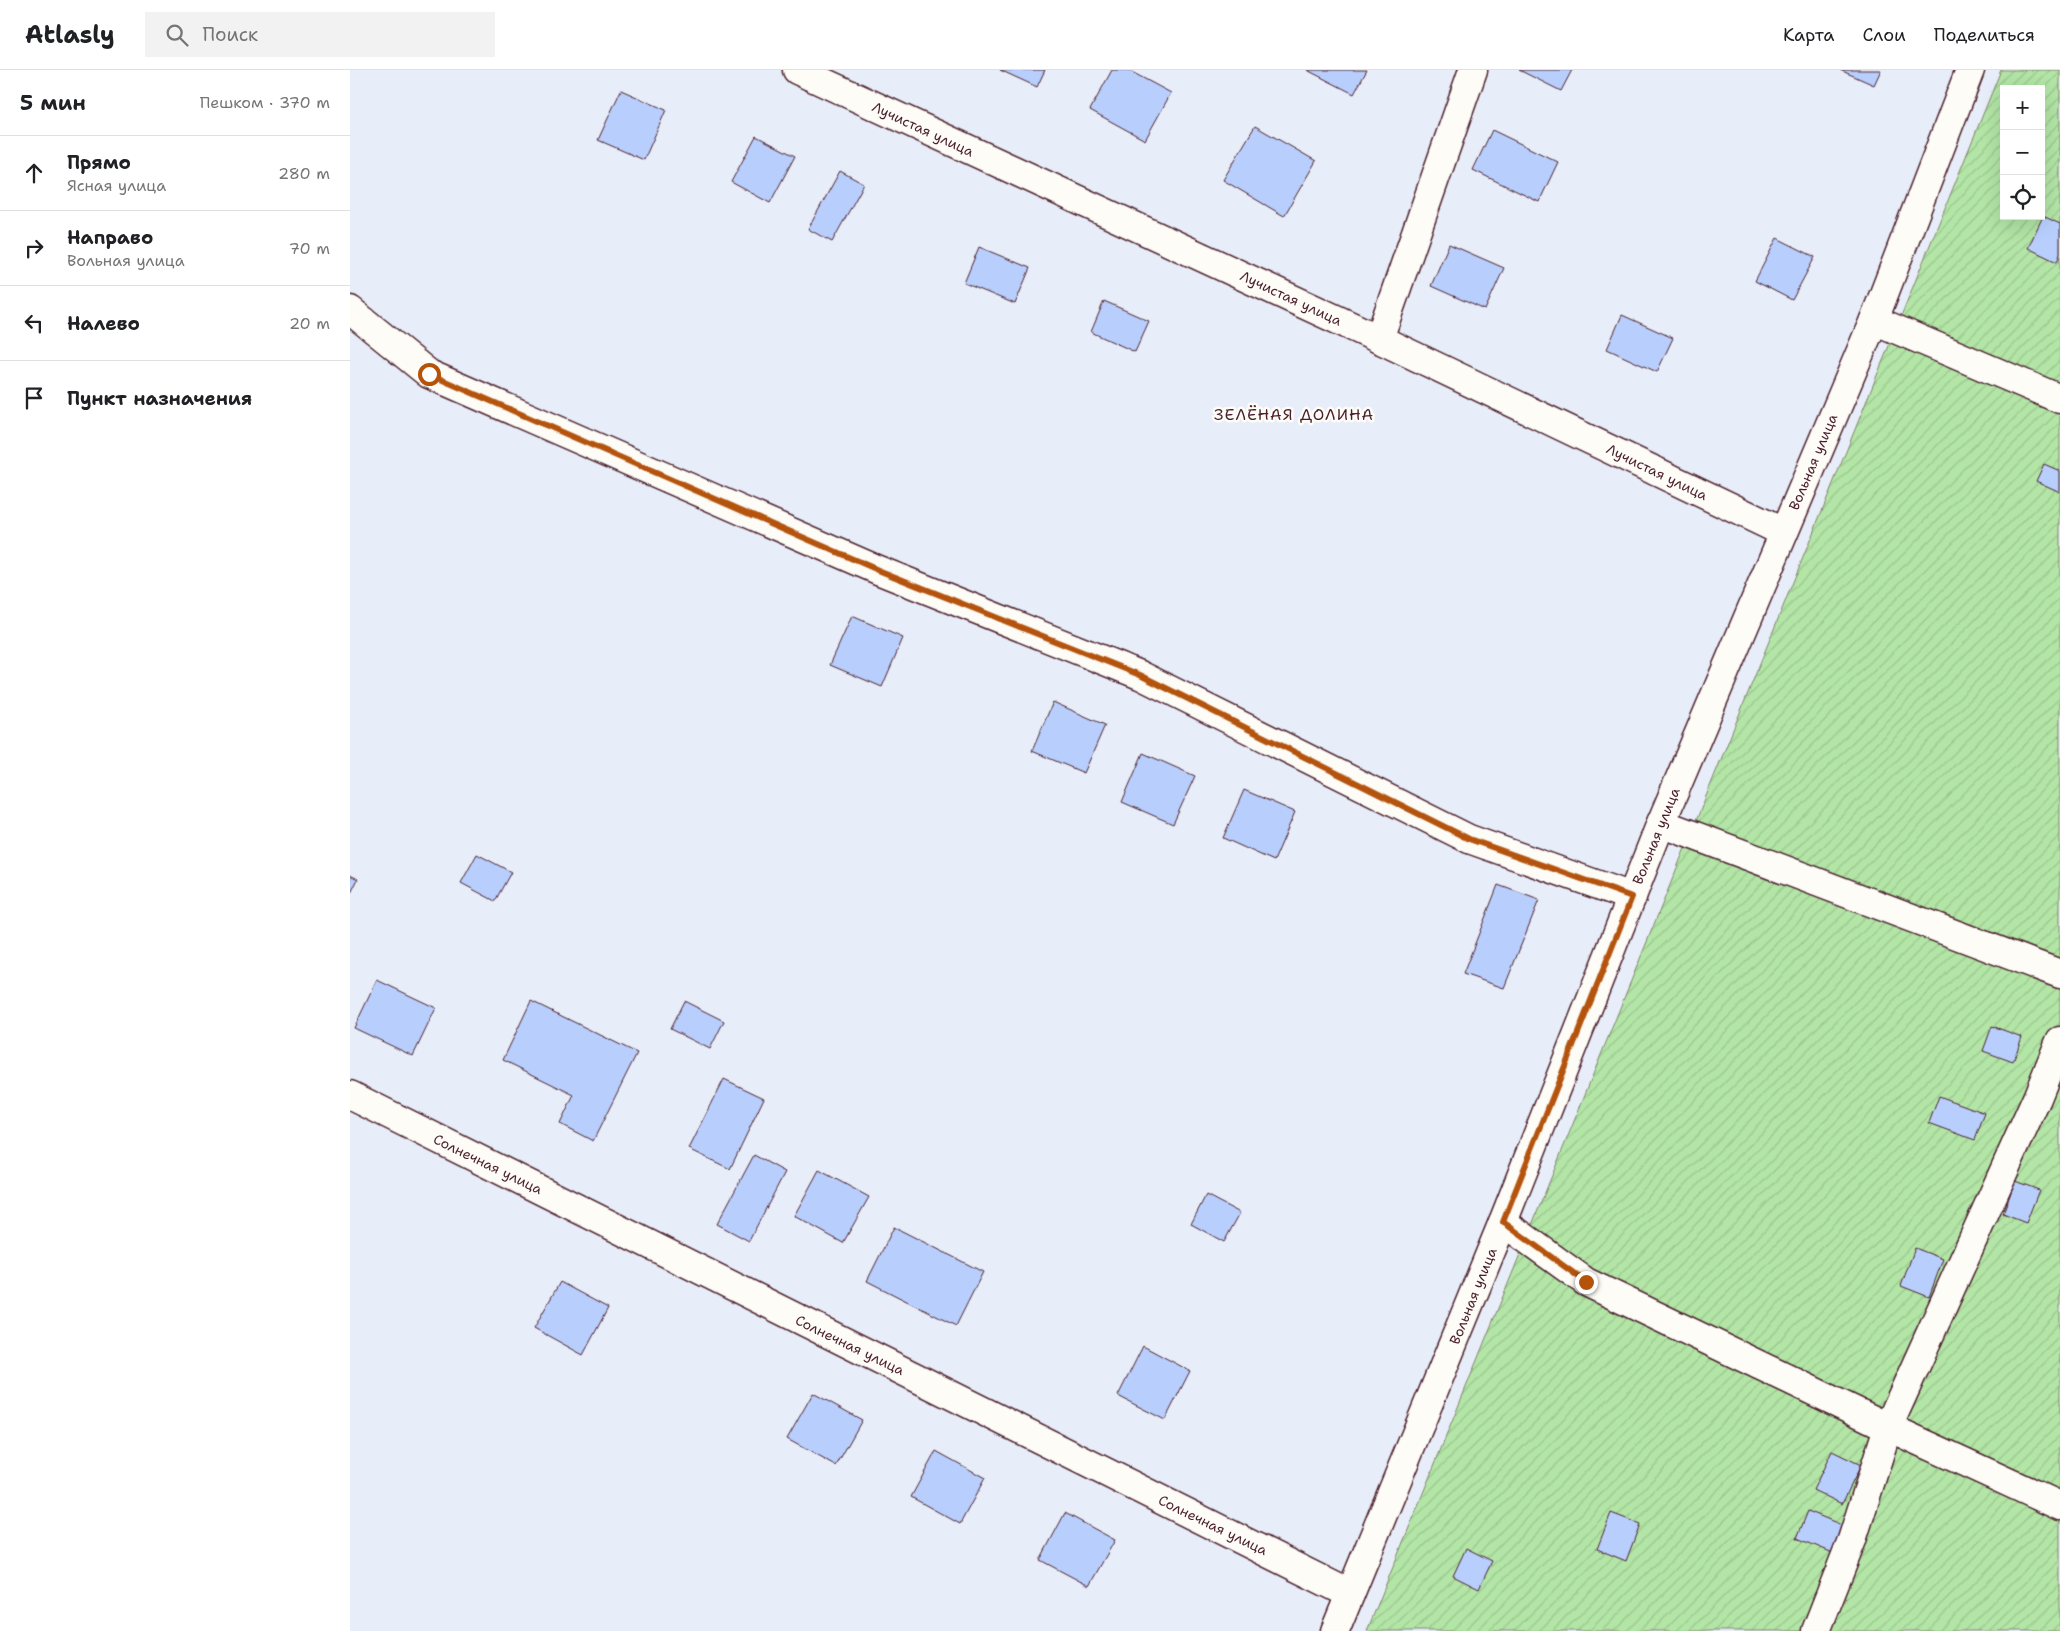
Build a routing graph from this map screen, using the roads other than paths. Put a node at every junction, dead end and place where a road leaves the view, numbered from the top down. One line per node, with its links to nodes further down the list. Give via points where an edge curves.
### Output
1 (797, 70): 6 (street, Лучистая улица)
2 (1473, 70): 6 (street)
3 (1970, 70): 5 (street, Вольная улица)
4 (350, 310): 10 (street, via 429,374 878,570 1140,675 1469,839)
5 (1874, 320): 7 (street); 8 (street, Вольная улица)
6 (1379, 339): 8 (street, Лучистая улица)
7 (2060, 399)
8 (1783, 532): 9 (street, Вольная улица)
9 (1661, 824): 10 (street, Вольная улица); 11 (street)
10 (1632, 897): 14 (street, Вольная улица)
11 (2060, 974)
12 (2060, 1041): 15 (street)
13 (350, 1095): 17 (street, Солнечная улица)
14 (1503, 1222): 15 (street, via 1586,1282); 17 (street, Вольная улица)
15 (1888, 1427): 16 (street); 19 (street, via 1852,1540)
16 (2060, 1506)
17 (1350, 1594): 18 (street, Вольная улица)
18 (1335, 1631)
19 (1816, 1631)

